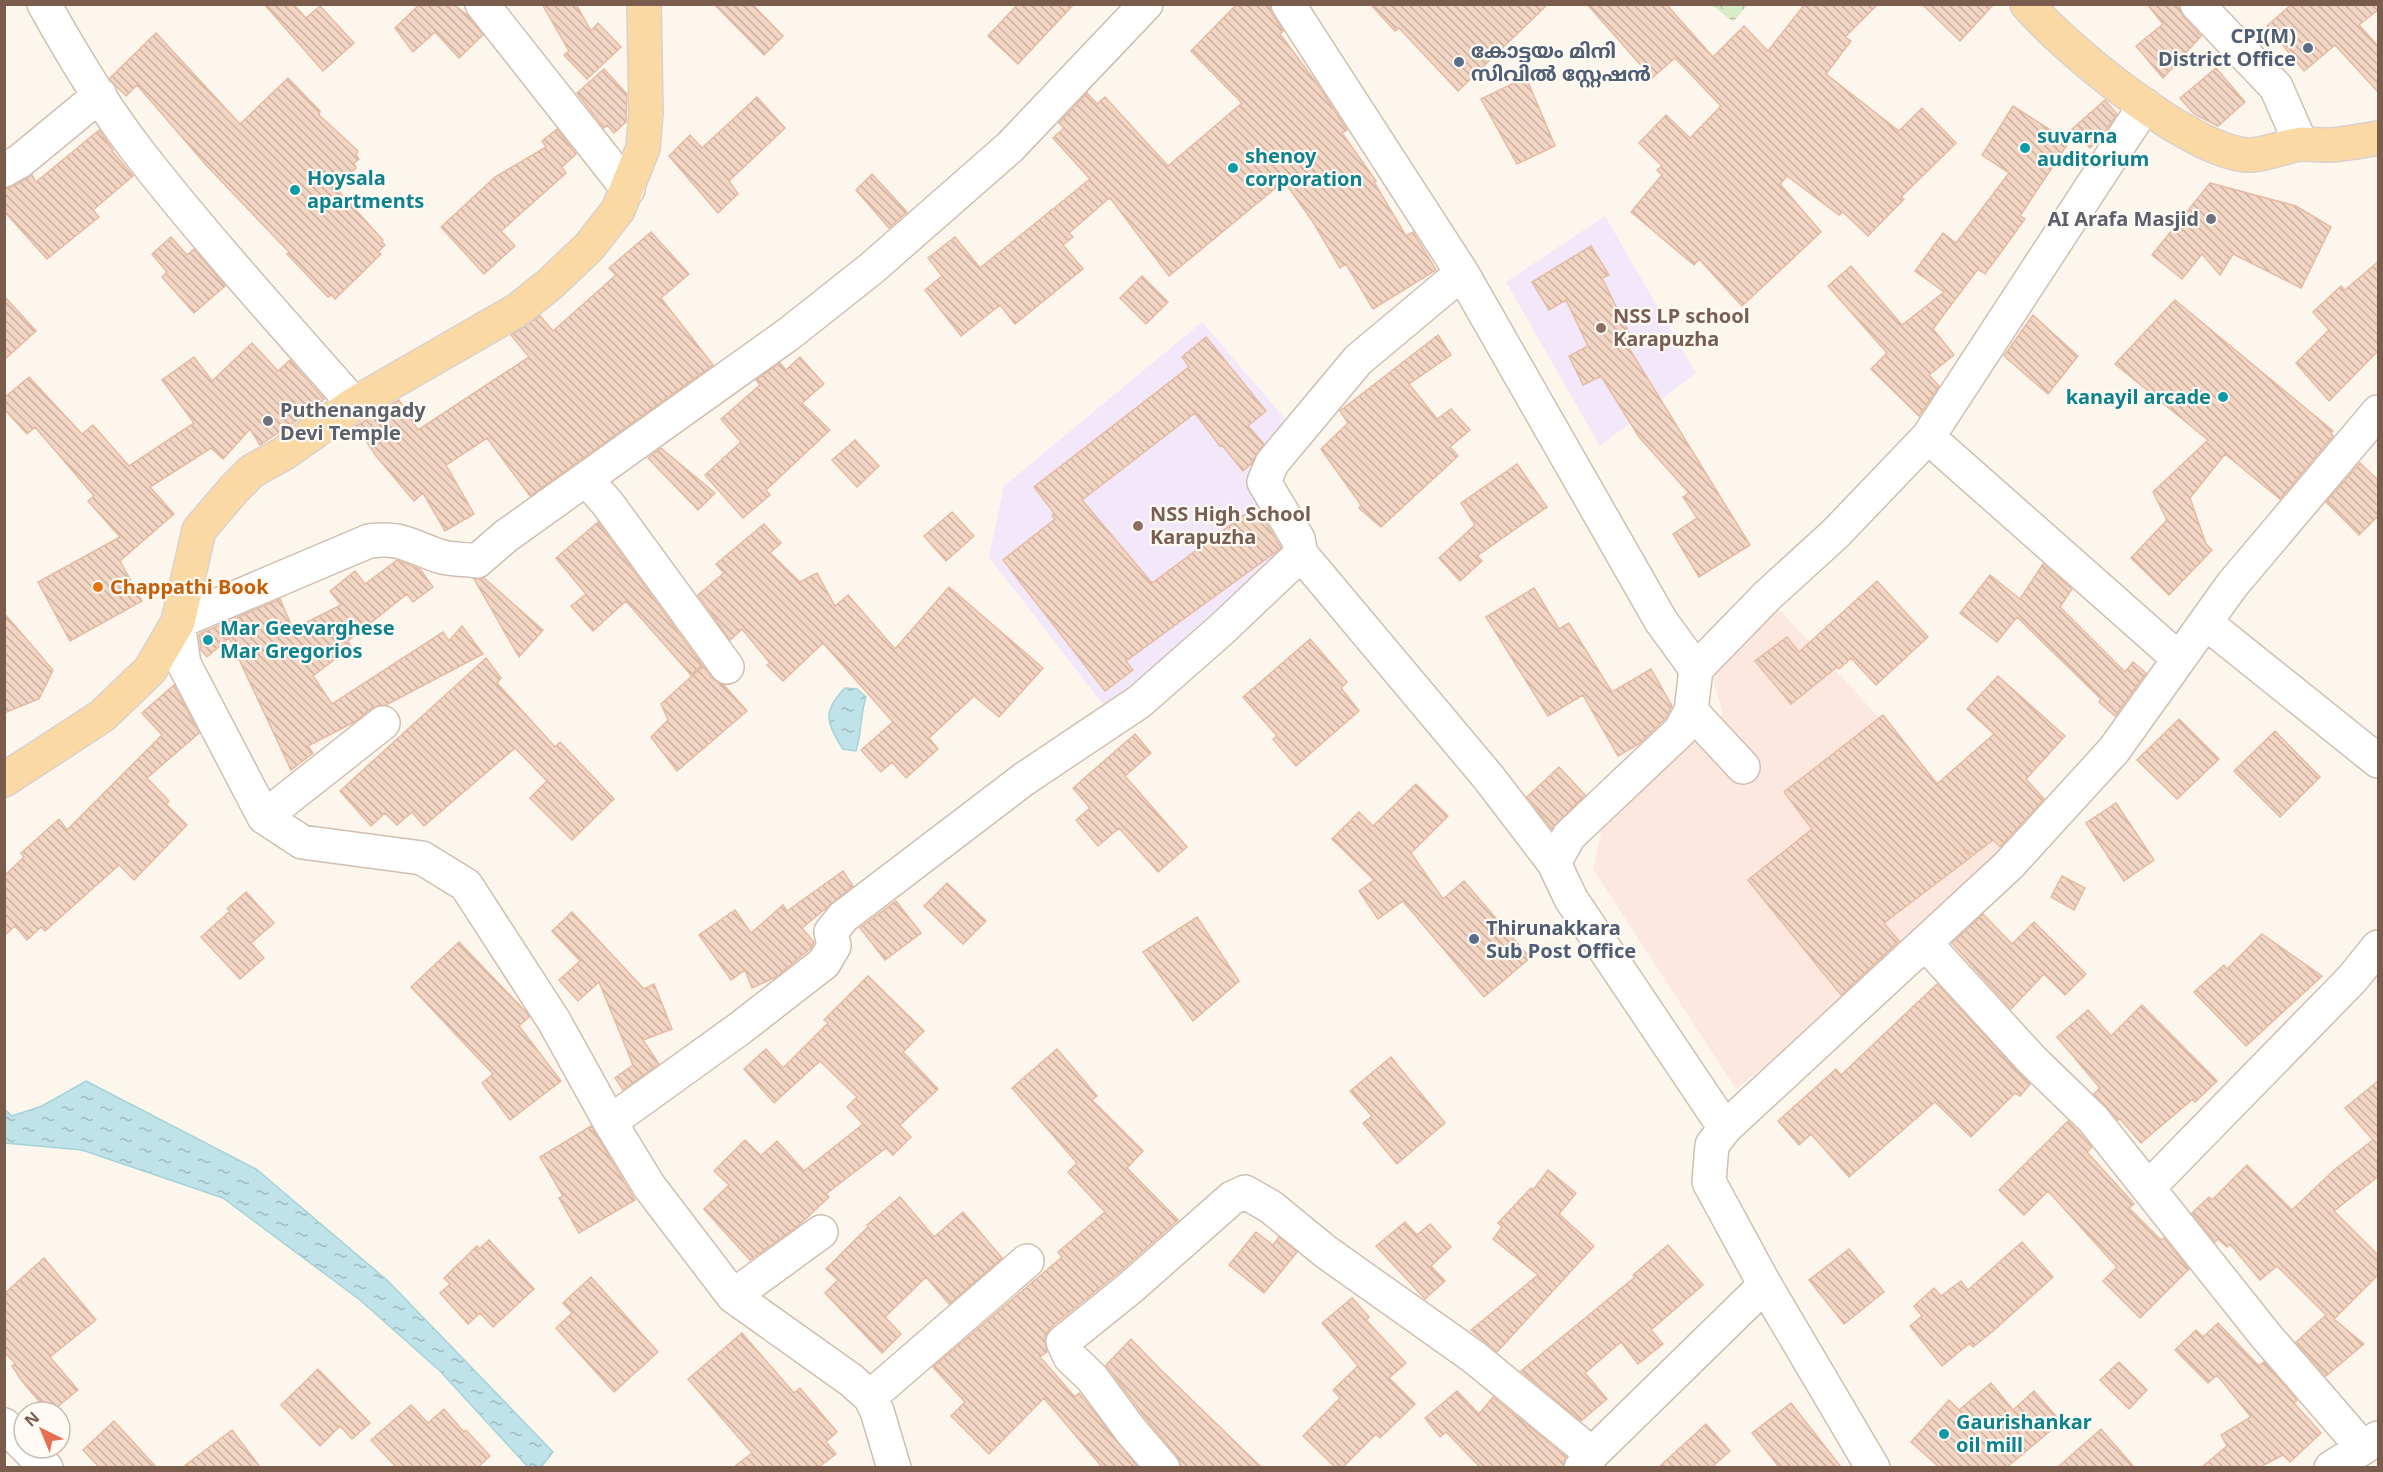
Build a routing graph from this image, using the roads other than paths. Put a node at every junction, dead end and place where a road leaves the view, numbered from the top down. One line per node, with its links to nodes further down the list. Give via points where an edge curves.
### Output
1 (44, 4): 9 (street)
2 (482, 4): 14 (street)
3 (644, 4): 14 (main road, via 644,148)
4 (1146, 4): 19 (street, via 1010,147 872,268 790,333)
5 (1288, 4): 15 (street)
6 (2027, 4): 10 (main road, via 2094,69)
7 (2197, 4): 12 (street, via 2276,87)
8 (2297, 82): 12 (street)
9 (100, 95): 13 (street); 16 (street, via 139,153)
10 (2145, 105): 12 (main road, via 2181,129 2220,147 2251,155); 18 (street)
11 (2379, 138): 12 (main road)
12 (2306, 145)
13 (4, 170)
14 (628, 189): 16 (main road, via 618,210 589,247 527,303)
15 (1462, 273): 20 (street, via 1358,360 1272,463 1264,482 1298,539); 25 (street, via 1661,621)
16 (354, 404): 21 (main road, via 252,471 199,530)
17 (2379, 412): 22 (street, via 2232,585)
18 (1928, 437): 23 (street); 25 (street)
19 (587, 480): 21 (street, via 477,561 440,557 390,539 369,541); 24 (street)
20 (1301, 554): 32 (street, via 1489,778); 35 (street, via 1139,702 1024,779 843,916 831,932 834,946 824,963)
21 (178, 622): 30 (main road, via 150,670 102,716); 31 (street, via 184,664)
22 (2206, 622): 23 (street); 28 (street)
23 (2179, 659): 33 (street, via 2114,750 2009,865)
24 (727, 668)
25 (1696, 669): 26 (street)
26 (1691, 711): 29 (street); 32 (street, via 1666,746 1569,836)
27 (383, 723): 31 (street)
28 (2379, 761)
29 (1743, 767)
30 (6, 774)
31 (264, 817): 35 (street, via 302,842 422,858 466,885 554,1021)
32 (1554, 863): 36 (street, via 1571,899)
33 (1926, 944): 36 (street); 37 (street, via 2032,1060 2093,1119)
34 (2379, 947): 37 (street)
35 (610, 1122): 41 (street, via 649,1186)
36 (1725, 1128): 40 (street, via 1712,1145 1709,1182)
37 (2148, 1188): 43 (street, via 2266,1336)
38 (821, 1232): 41 (street)
39 (1027, 1261): 42 (street)
40 (1765, 1285): 44 (street); 47 (street)
41 (733, 1296): 42 (street)
42 (870, 1397): 45 (street)
43 (2371, 1443): 48 (street)
44 (1586, 1461): 46 (street, via 1474,1357 1326,1252 1271,1207 1245,1192 1232,1198 1063,1342 1070,1357 1092,1378)
45 (894, 1467)
46 (1163, 1467)
47 (1874, 1467)
48 (2331, 1467)

